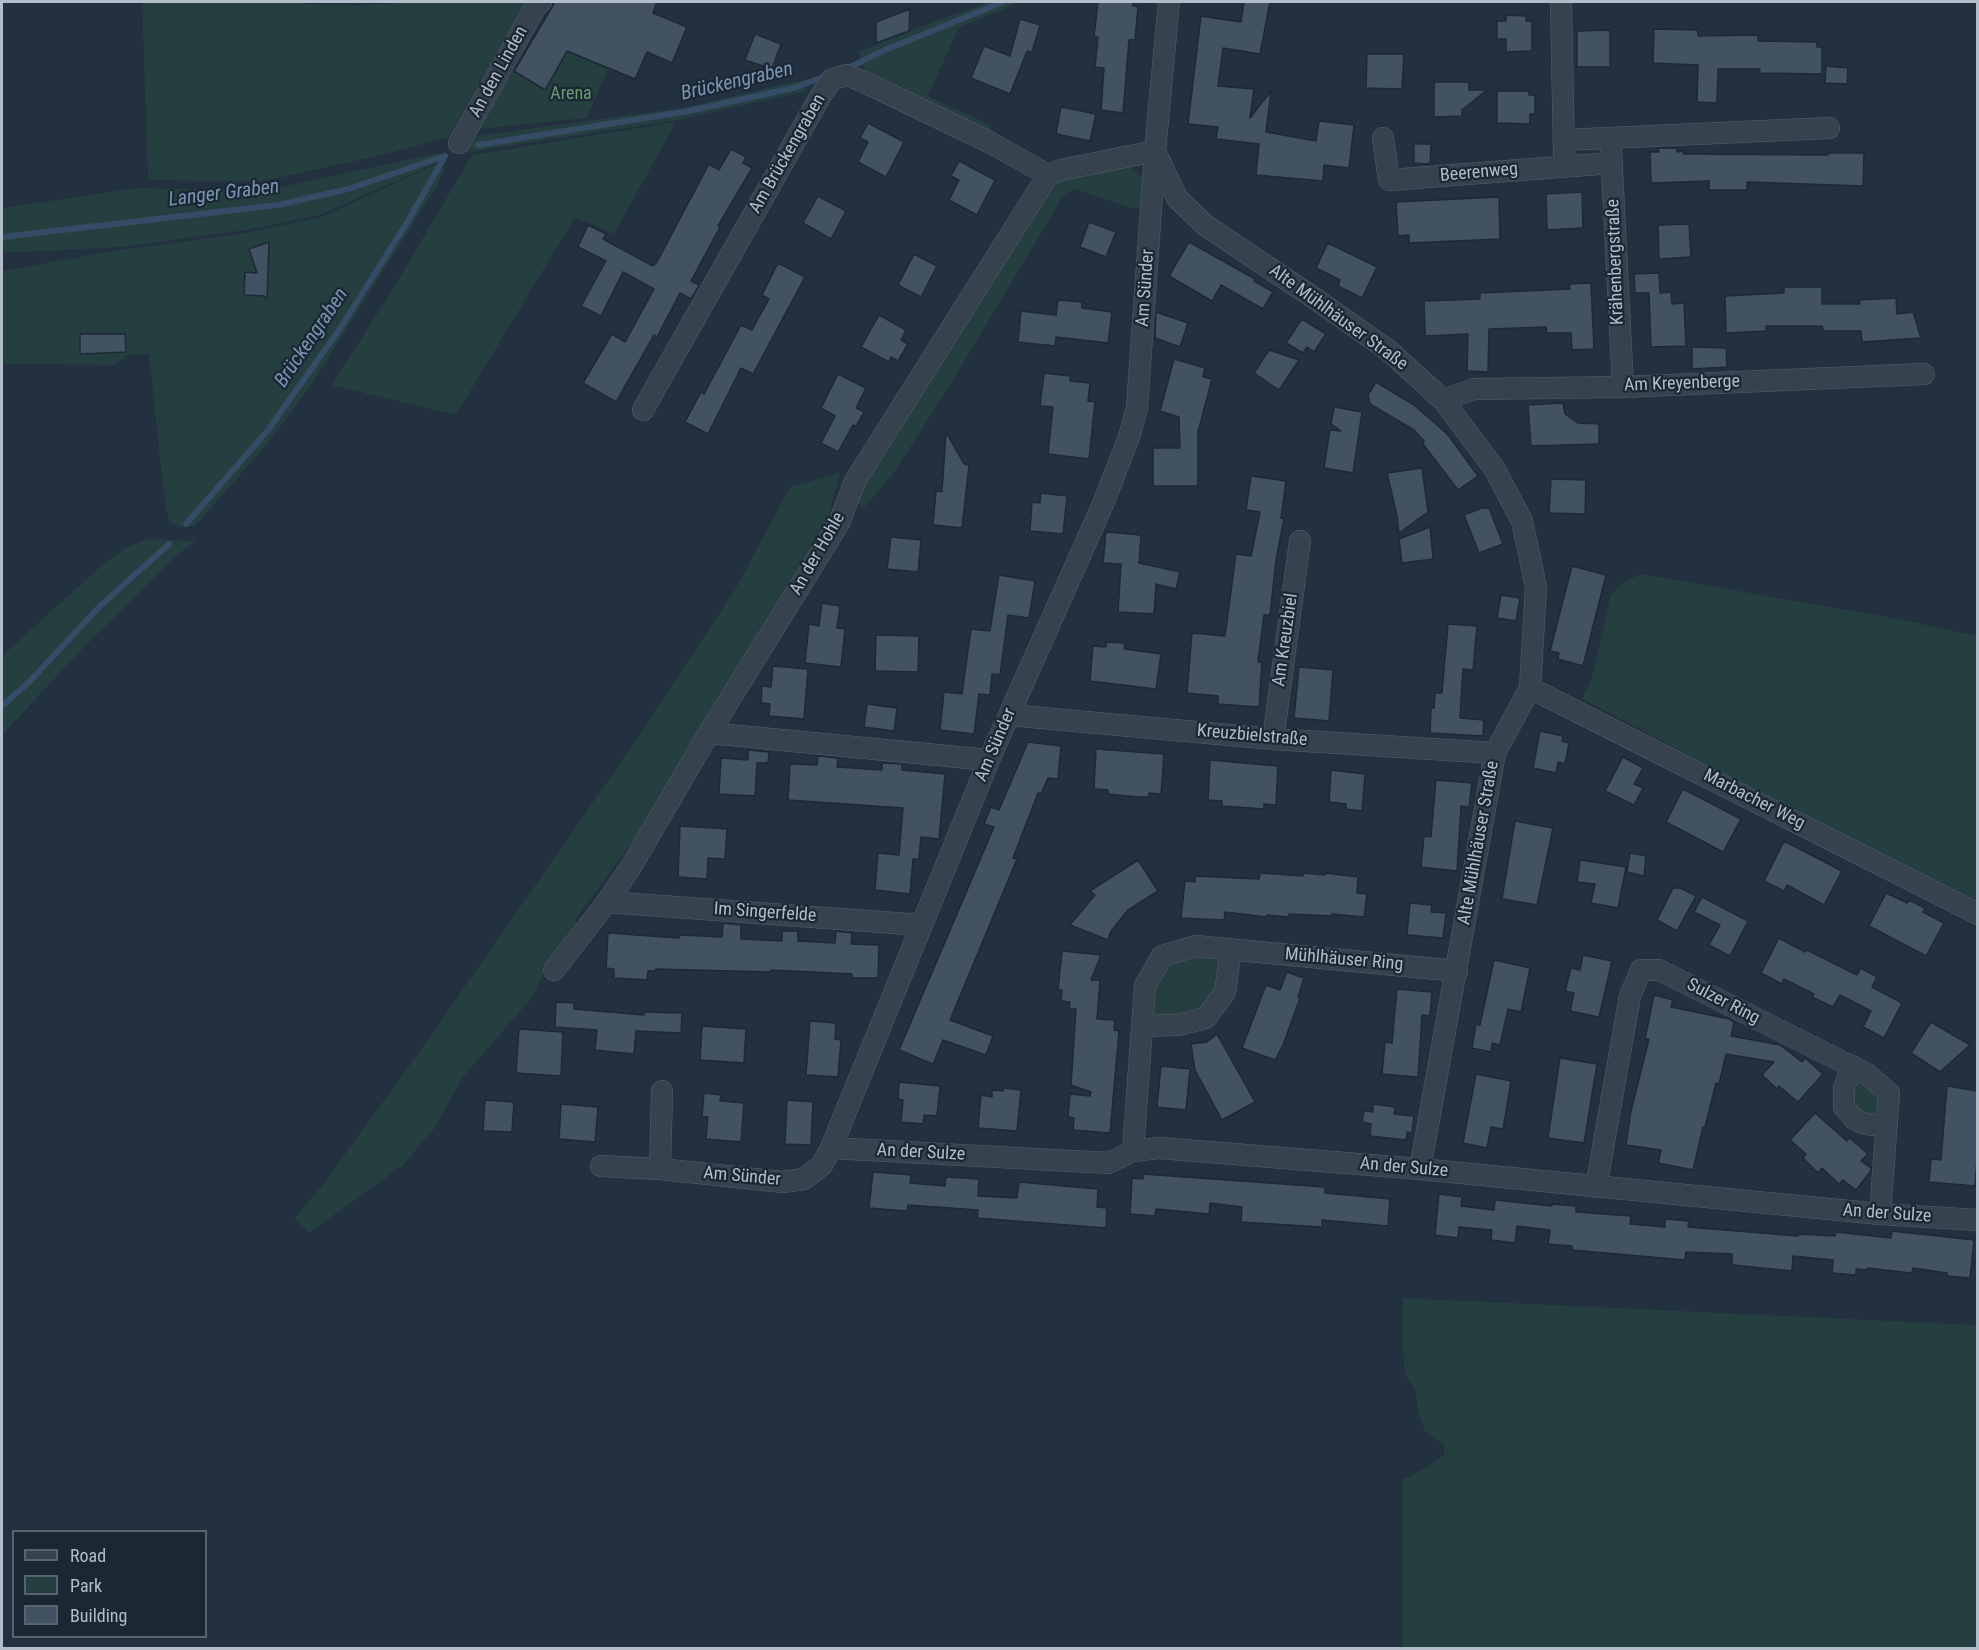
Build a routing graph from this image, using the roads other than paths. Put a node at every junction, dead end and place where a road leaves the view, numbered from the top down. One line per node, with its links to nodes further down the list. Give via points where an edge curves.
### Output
1 (541, 2): 8 (street, An den Linden)
2 (1169, 2): 9 (street)
3 (1561, 2): 7 (street)
4 (1829, 128): 6 (street)
5 (1383, 138): 11 (street, Beerenweg, via 1389,180)
6 (1611, 138): 7 (street); 10 (street, Krähenbergstraße)
7 (1564, 140): 11 (street)
8 (459, 143)
9 (1155, 151): 12 (street); 15 (street, Alte Mühlhäuser Straße, via 1177,198 1206,225 1388,350); 19 (street, Am Sünder, via 1137,408 1132,428 1103,504)
10 (1612, 163): 11 (street, Beerenweg); 14 (street, Krähenbergstraße)
11 (1563, 166)
12 (1048, 175): 16 (street, Am Brückengraben, via 862,81 846,75 831,80); 20 (street, An der Hohle, via 855,481 840,524)
13 (1924, 374): 14 (street, Am Kreyenberge)
14 (1623, 387): 15 (street, Am Kreyenberge, via 1474,389)
15 (1443, 400): 18 (street, Alte Mühlhäuser Straße, via 1494,468 1522,521 1536,587)
16 (643, 410)
17 (1300, 541): 21 (street, Am Kreuzbiel)
18 (1530, 688): 22 (street, Alte Mühlhäuser Straße); 25 (street, Marbacher Weg)
19 (1009, 715): 21 (street, Kreuzbielstraße); 23 (street, Am Sünder)
20 (709, 733): 23 (street); 24 (street, An der Hohle)
21 (1273, 739): 22 (street, Kreuzbielstraße)
22 (1495, 753): 29 (street, Alte Mühlhäuser Straße)
23 (989, 760): 26 (street, Am Sünder)
24 (607, 902): 26 (street, Im Singerfelde); 28 (street, An der Hohle)
25 (1977, 914)
26 (922, 925): 34 (street, Am Sünder)
27 (1231, 950): 29 (street, Mühlhäuser Ring); 30 (street, via 1225,992 1206,1018 1178,1025); 30 (street, Mühlhäuser Ring, via 1196,946 1162,956 1145,986)
28 (554, 970)
29 (1457, 971): 38 (street, Alte Mühlhäuser Straße)
30 (1142, 1026): 35 (street, Mühlhäuser Ring)
31 (1852, 1066): 33 (street, Sulzer Ring, via 1889,1093); 33 (street, via 1844,1088 1844,1107 1854,1119 1865,1124); 39 (street, Sulzer Ring, via 1659,970 1641,970 1630,996)
32 (662, 1091): 37 (street)
33 (1887, 1126): 40 (street, Sulzer Ring)
34 (831, 1148): 35 (street, An der Sulze, via 1109,1163); 37 (street, Am Sünder, via 822,1165 804,1179 783,1182)
35 (1133, 1151): 38 (street, An der Sulze, via 1159,1148)
36 (601, 1166): 37 (street, Am Sünder)
37 (660, 1169)
38 (1420, 1169): 39 (street, An der Sulze)
39 (1596, 1187): 40 (street, An der Sulze)
40 (1880, 1214): 41 (street, An der Sulze)
41 (1977, 1220)

